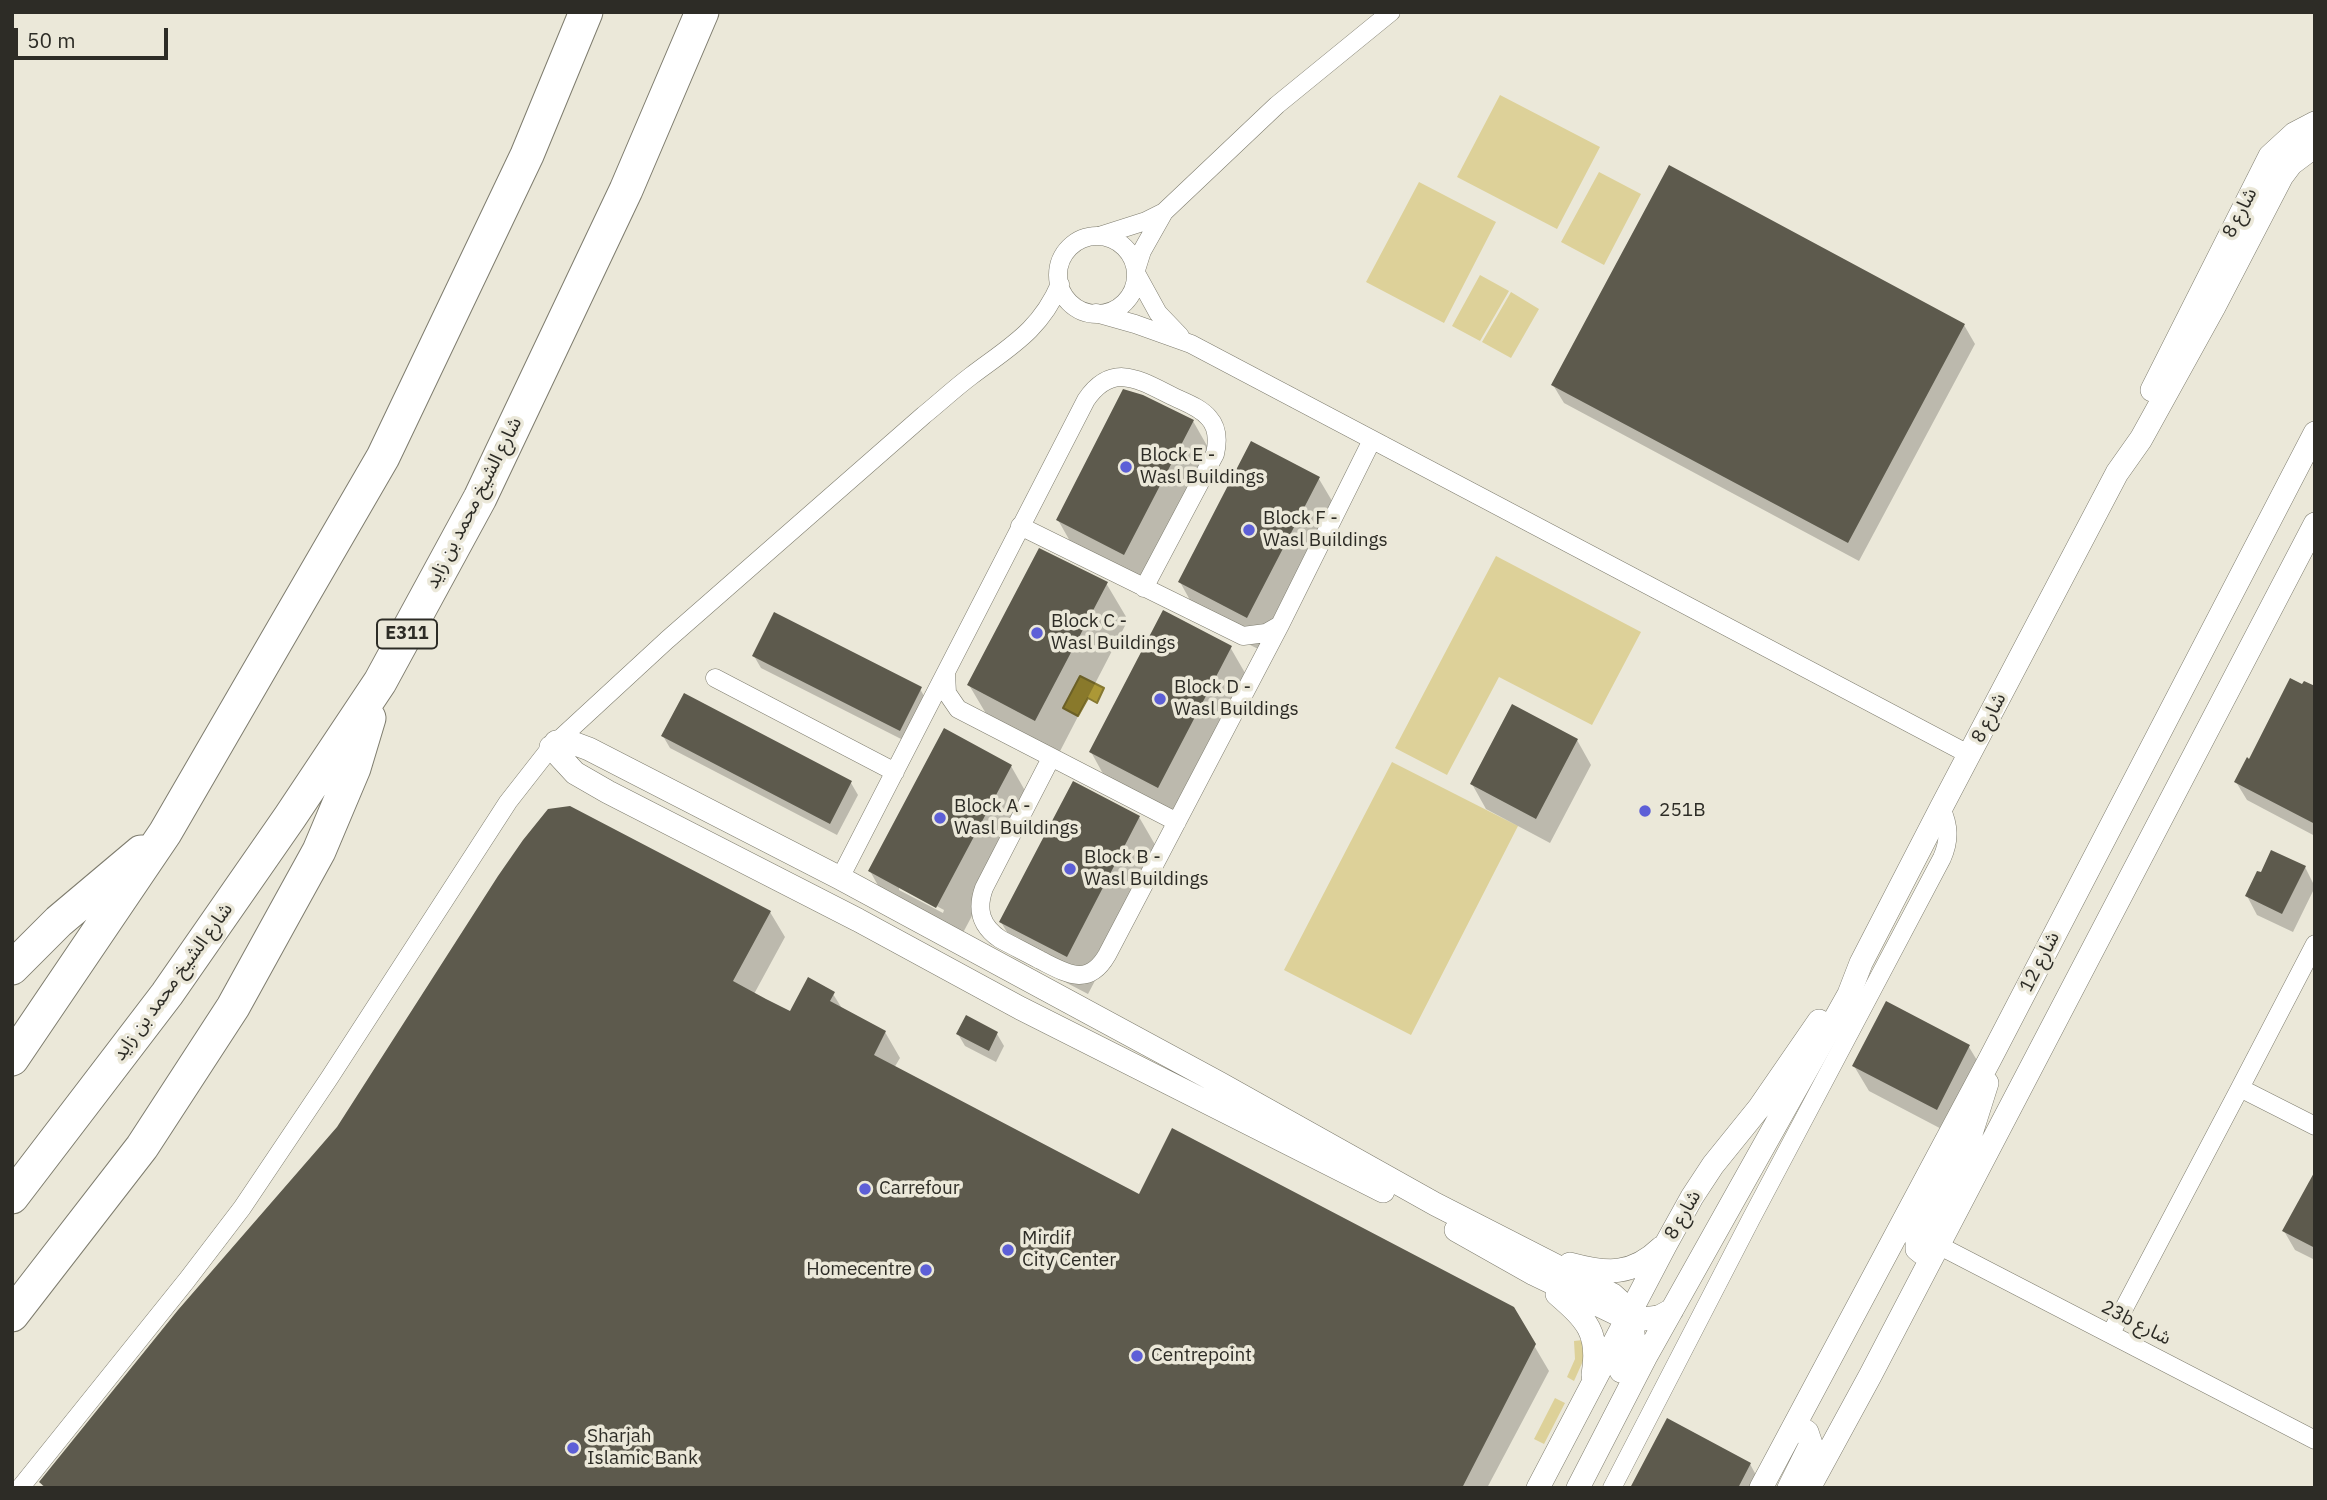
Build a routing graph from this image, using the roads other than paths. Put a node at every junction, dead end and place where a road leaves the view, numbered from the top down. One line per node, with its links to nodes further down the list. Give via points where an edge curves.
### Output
1 (586, 12): 30 (highway, via 527,155 383,457)
2 (702, 12): 23 (highway, شارع الشيخ محمد بن زايد / E311, via 626,190 480,498)
3 (1391, 12): 6 (street, via 1269,113)
4 (2315, 124): 14 (street, شارع 8, via 2294,134 2270,156 2130,434)
5 (2315, 146): 14 (street, شارع 8, via 2282,176 2141,439)
6 (1164, 212): 7 (street); 8 (street)
7 (1099, 236): 8 (street, via 1110,237 1128,250); 9 (street, via 1077,241 1069,248 1059,267)
8 (1136, 272): 10 (street, via 1126,301 1118,308); 11 (street, via 1158,313)
9 (1060, 285): 10 (street, via 1067,299); 24 (street, via 1046,312 1026,335 924,415)
10 (1096, 313): 11 (street)
11 (1191, 345): 13 (street)
12 (2315, 433): 39 (street, شارع 12)
13 (1372, 440): 18 (street); 25 (street)
14 (2117, 473): 25 (street, شارع 8)
15 (2315, 524): 45 (street)
16 (1020, 526): 17 (street); 17 (street, via 1095,387 1123,376 1175,397 1210,418 1218,442); 20 (street)
17 (1144, 588): 19 (street)
18 (1280, 625): 19 (street); 21 (street)
19 (1243, 636): 21 (street)
20 (946, 674): 26 (street, via 947,693 958,709); 27 (street)
21 (1255, 674): 29 (street)
22 (715, 678): 27 (street)
23 (380, 682): 43 (highway, شارع الشيخ محمد بن زايد / E311, via 167,994); 48 (highway, via 354,768 319,851 233,1007 142,1147)
24 (553, 744): 31 (street, via 573,743 589,749); 32 (street, via 575,773); 54 (street, via 508,802 242,1208)
25 (1969, 755): 28 (street, شارع 8)
26 (1051, 758): 29 (street); 29 (street, via 980,900 990,932 1033,956 1076,975 1086,975 1102,964)
27 (895, 772): 31 (street)
28 (1941, 808): 35 (street, شارع 8); 57 (street, via 1948,838 1942,858)
29 (1177, 822)
30 (165, 833): 36 (highway, via 110,875); 38 (highway)
31 (840, 878): 34 (street)
32 (800, 891): 34 (street, via 812,885 825,887 947,951); 37 (street)
33 (2315, 944): 41 (street)
34 (982, 957): 40 (street)
35 (1861, 963): 44 (street, شارع 8, via 1713,1165); 47 (street, شارع 8, via 1843,1006)
36 (12, 968)
37 (1086, 1040): 40 (street, via 1108,1035 1176,1069); 46 (street)
38 (12, 1059)
39 (1990, 1059): 45 (street, via 1977,1123 1917,1237 1917,1249 1922,1253); 52 (street, شارع 12)
40 (1219, 1083): 46 (street)
41 (2240, 1088): 42 (street); 50 (street)
42 (2315, 1126)
43 (12, 1197)
44 (1666, 1244): 46 (street, via 1645,1262 1622,1271); 49 (street, شارع 8)
45 (1936, 1249): 50 (street, 23b شارع); 60 (street)
46 (1534, 1264): 49 (street, via 1606,1310); 51 (street, via 1589,1326 1595,1343)
47 (1672, 1310): 49 (street, via 1659,1317); 56 (street, شارع 8)
48 (12, 1315)
49 (1629, 1317): 51 (street, شارع 8); 56 (street, via 1635,1339 1632,1351 1578,1456 1574,1472)
50 (2111, 1334): 53 (street, 23b شارع)
51 (1591, 1387): 55 (street, شارع 8)
52 (1796, 1425): 58 (street, شارع 12); 59 (street, via 1807,1432 1811,1444)
53 (2315, 1440)
54 (20, 1488)
55 (1538, 1488)
56 (1578, 1488)
57 (1612, 1488)
58 (1761, 1488)
59 (1789, 1488)
60 (1808, 1488)

